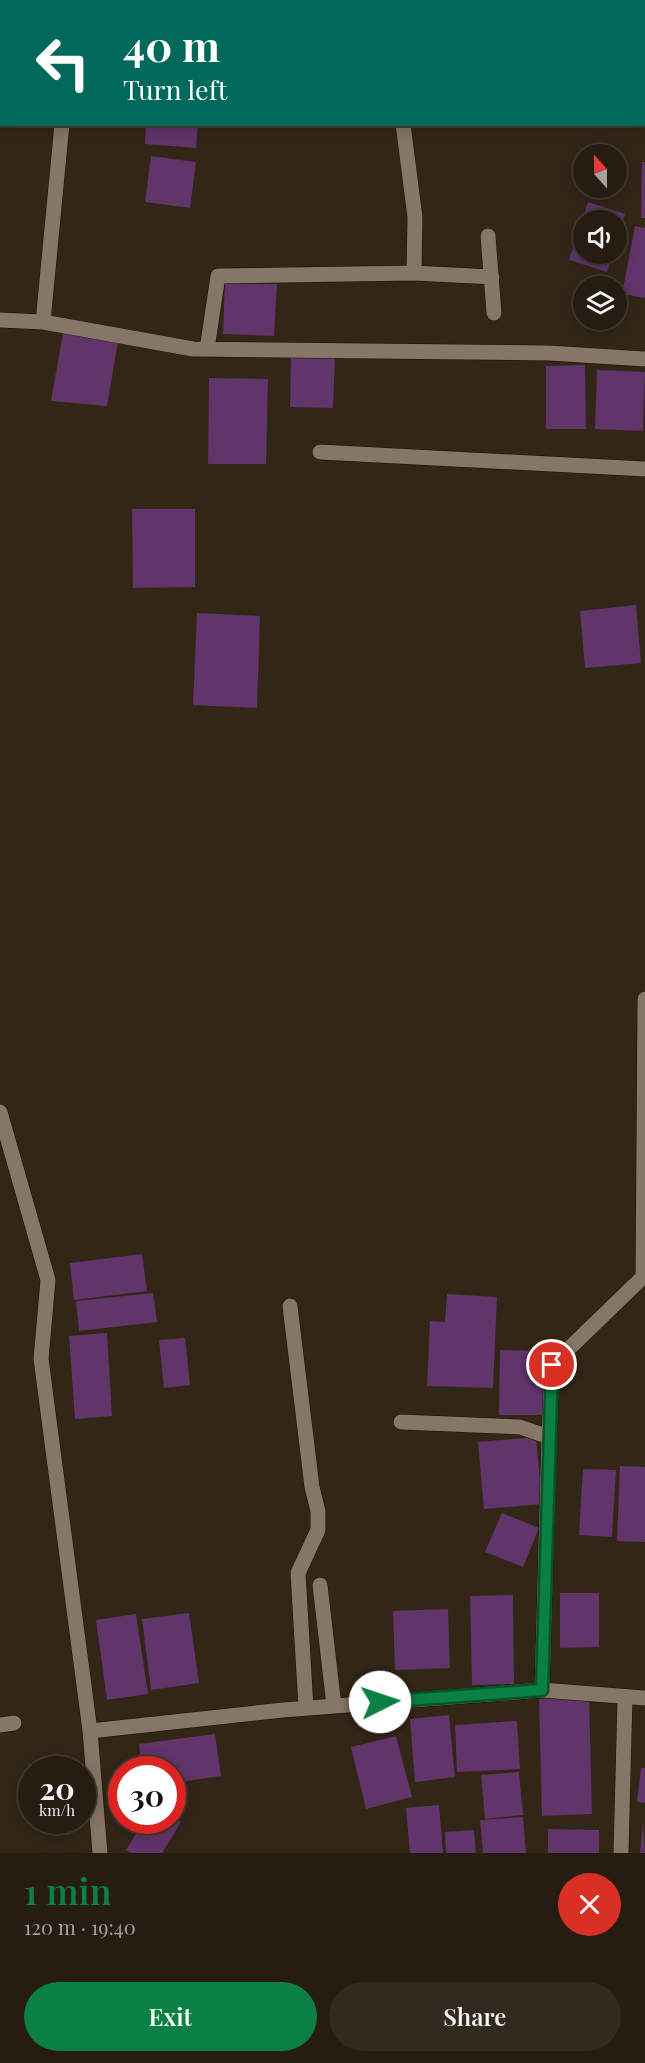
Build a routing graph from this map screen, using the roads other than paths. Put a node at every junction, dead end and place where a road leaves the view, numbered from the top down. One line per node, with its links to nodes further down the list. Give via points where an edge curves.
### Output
1 (62, 126): 8 (street)
2 (403, 126): 4 (street, via 415,217)
3 (488, 236): 5 (street)
4 (414, 273): 5 (street); 9 (street, via 218,276)
5 (492, 277): 6 (street)
6 (494, 313)
7 (0, 320): 8 (street)
8 (43, 322): 9 (street)
9 (207, 349): 10 (street)
10 (645, 359)
11 (320, 452): 12 (street)
12 (645, 470)
13 (645, 999): 17 (street, via 643,1277 552,1365)
14 (0, 1112): 24 (street, via 48,1280 41,1359)
15 (290, 1306): 23 (street, via 318,1511 318,1530 298,1573)
16 (400, 1422): 17 (street, via 520,1427)
17 (549, 1437): 19 (street)
18 (320, 1585): 22 (street)
19 (542, 1690): 20 (street); 22 (street)
20 (625, 1698): 21 (street); 26 (street)
21 (645, 1698)
22 (334, 1706): 23 (street)
23 (306, 1708): 24 (street)
24 (90, 1731): 25 (street)
25 (100, 1853)
26 (621, 1853)

